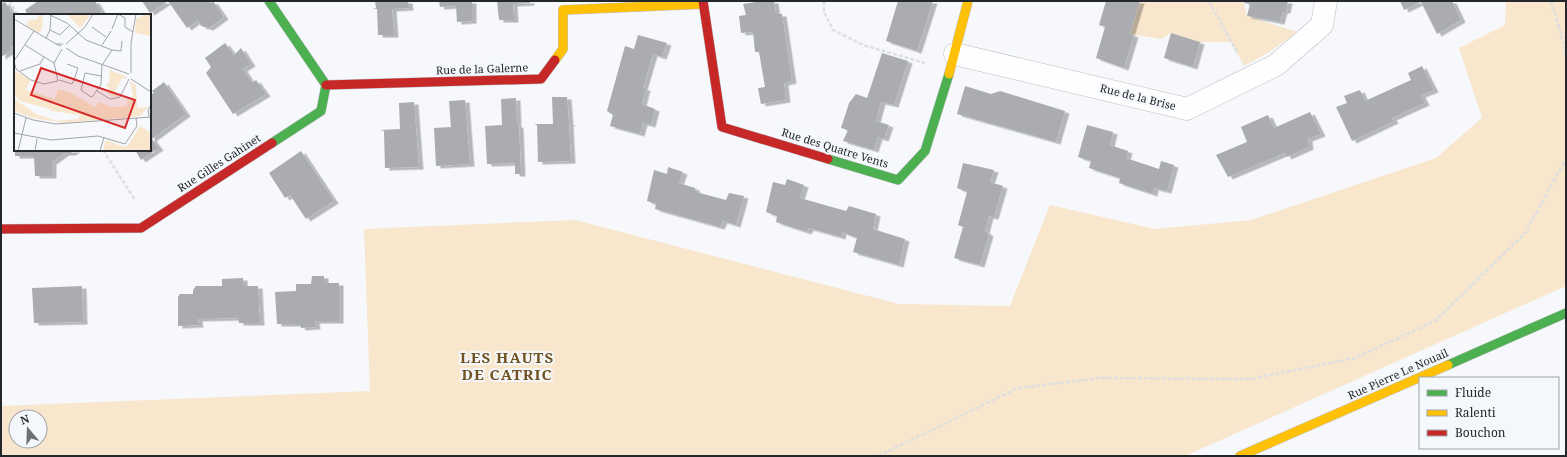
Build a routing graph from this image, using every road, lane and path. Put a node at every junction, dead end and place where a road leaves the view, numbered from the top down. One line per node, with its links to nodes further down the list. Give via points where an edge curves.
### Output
1 (9, 1): 10 (path)
2 (268, 1): 14 (street)
3 (824, 1): 12 (path, via 824,12 833,30 863,45)
4 (968, 1): 12 (street, Rue des Quatre Vents)
5 (1209, 1): 13 (path)
6 (1326, 1): 13 (street, Rue de la Brise, via 1322,25 1276,65)
7 (1552, 1): 11 (path)
8 (703, 3): 9 (street, Rue de la Galerne); 12 (street, Rue des Quatre Vents, via 722,127 898,180 925,151)
9 (563, 5): 14 (street, Rue de la Galerne, via 563,49 541,79)
10 (17, 14)
11 (1566, 57)
12 (953, 62): 13 (street, Rue de la Brise, via 1187,110)
13 (1251, 77)
14 (326, 85): 17 (street, Rue Gilles Gahinet, via 321,111)
15 (104, 151): 17 (path)
16 (1566, 159): 22 (path, via 1525,232 1435,321 1355,358 1250,379 1099,378 1018,388)
17 (150, 222): 18 (street, Rue Gilles Gahinet, via 141,228)
18 (1, 229)
19 (1566, 313): 21 (street, Rue Pierre Le Nouail)
20 (1419, 377): 23 (street, Rue Pierre Le Nouail)
21 (1420, 377)
22 (878, 456)
23 (1240, 456)

